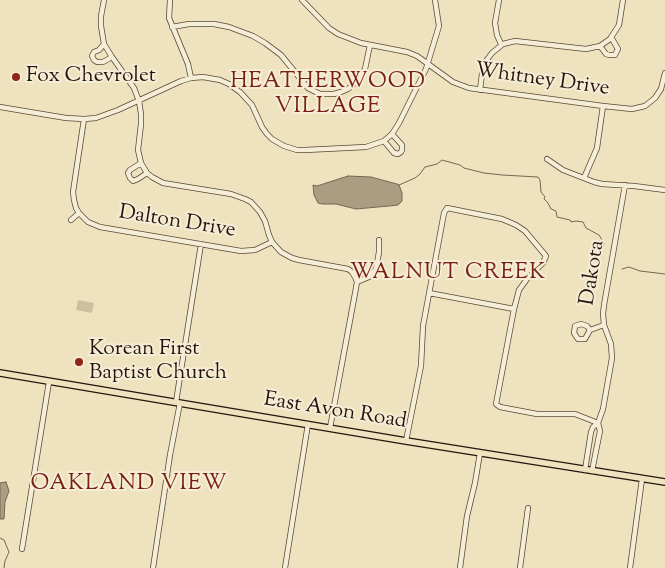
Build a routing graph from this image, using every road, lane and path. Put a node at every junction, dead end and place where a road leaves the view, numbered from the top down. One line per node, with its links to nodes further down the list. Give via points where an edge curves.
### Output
1 (104, 0): 9 (street, via 101,26)
2 (170, 0): 7 (street)
3 (302, 0): 11 (street, Whitney Drive, via 338,34)
4 (435, 0): 14 (street, via 439,26)
5 (499, 0): 10 (street, via 495,23)
6 (623, 0): 8 (street, via 619,25)
7 (172, 27): 11 (street, via 214,24 254,36 281,56 308,88 320,94 341,92 356,82 365,69); 16 (street)
8 (611, 37): 12 (street); 12 (street, via 618,49 615,54 606,54)
9 (104, 44): 13 (street); 13 (street, via 94,52 94,60 103,62)
10 (501, 44): 12 (street, via 515,41 586,49); 17 (street, via 486,61)
11 (370, 45): 14 (street, Whitney Drive, via 407,52)
12 (600, 46)
13 (112, 57): 18 (street)
14 (428, 63): 17 (street, Whitney Drive, via 453,82); 22 (street)
15 (665, 73): 19 (street, Whitney Drive, via 659,94 645,106 632,109)
16 (191, 78): 18 (street); 23 (street, via 213,78 235,88 252,105 267,134 290,148 366,147)
17 (480, 90): 19 (street, Whitney Drive)
18 (139, 100): 21 (street, via 107,114); 25 (street, via 138,150)
19 (603, 106): 27 (street, via 597,148)
20 (0, 107): 21 (street)
21 (84, 119): 30 (street, via 73,192)
22 (392, 134): 23 (street); 23 (street, via 402,145 401,152 394,153)
23 (384, 141)
24 (547, 159): 27 (street)
25 (141, 163): 26 (street); 26 (street, via 130,170 130,178 138,180)
26 (147, 173): 33 (street, via 163,183 245,198 262,216)
27 (584, 178): 28 (street)
28 (625, 186): 29 (street); 38 (street, Dakota, via 604,305)
29 (665, 190)
30 (79, 213): 31 (street); 34 (street, Dalton Drive, via 100,227)
31 (71, 220)
32 (379, 240): 35 (street, via 376,269 369,277)
33 (272, 242): 34 (street, Dalton Drive, via 250,251); 35 (street, via 292,258 348,269)
34 (201, 244): 42 (street)
35 (357, 282): 45 (street)
36 (429, 292): 37 (street); 37 (street, via 447,208 516,225 546,256 522,284); 46 (street, via 421,366)
37 (514, 309): 43 (street, via 496,404 538,414 575,414)
38 (604, 325): 39 (street); 43 (street, Dakota, via 612,358)
39 (590, 330)
40 (0, 373): 41 (main road, East Avon Road)
41 (49, 382): 42 (main road, East Avon Road); 53 (street)
42 (178, 403): 44 (main road, East Avon Road); 54 (street)
43 (598, 423): 48 (street, Dakota, via 591,432); 49 (street, Dakota, via 600,431)
44 (308, 424): 45 (main road, East Avon Road); 55 (street)
45 (330, 428): 46 (main road, East Avon Road)
46 (406, 441): 47 (main road, East Avon Road)
47 (480, 453): 48 (main road, East Avon Road); 56 (street)
48 (585, 470): 49 (main road, East Avon Road)
49 (592, 471): 50 (main road, East Avon Road)
50 (642, 479): 51 (main road, East Avon Road); 58 (street)
51 (665, 482)
52 (528, 508): 57 (street)
53 (22, 548)
54 (153, 568)
55 (285, 568)
56 (460, 568)
57 (520, 568)
58 (630, 568)

